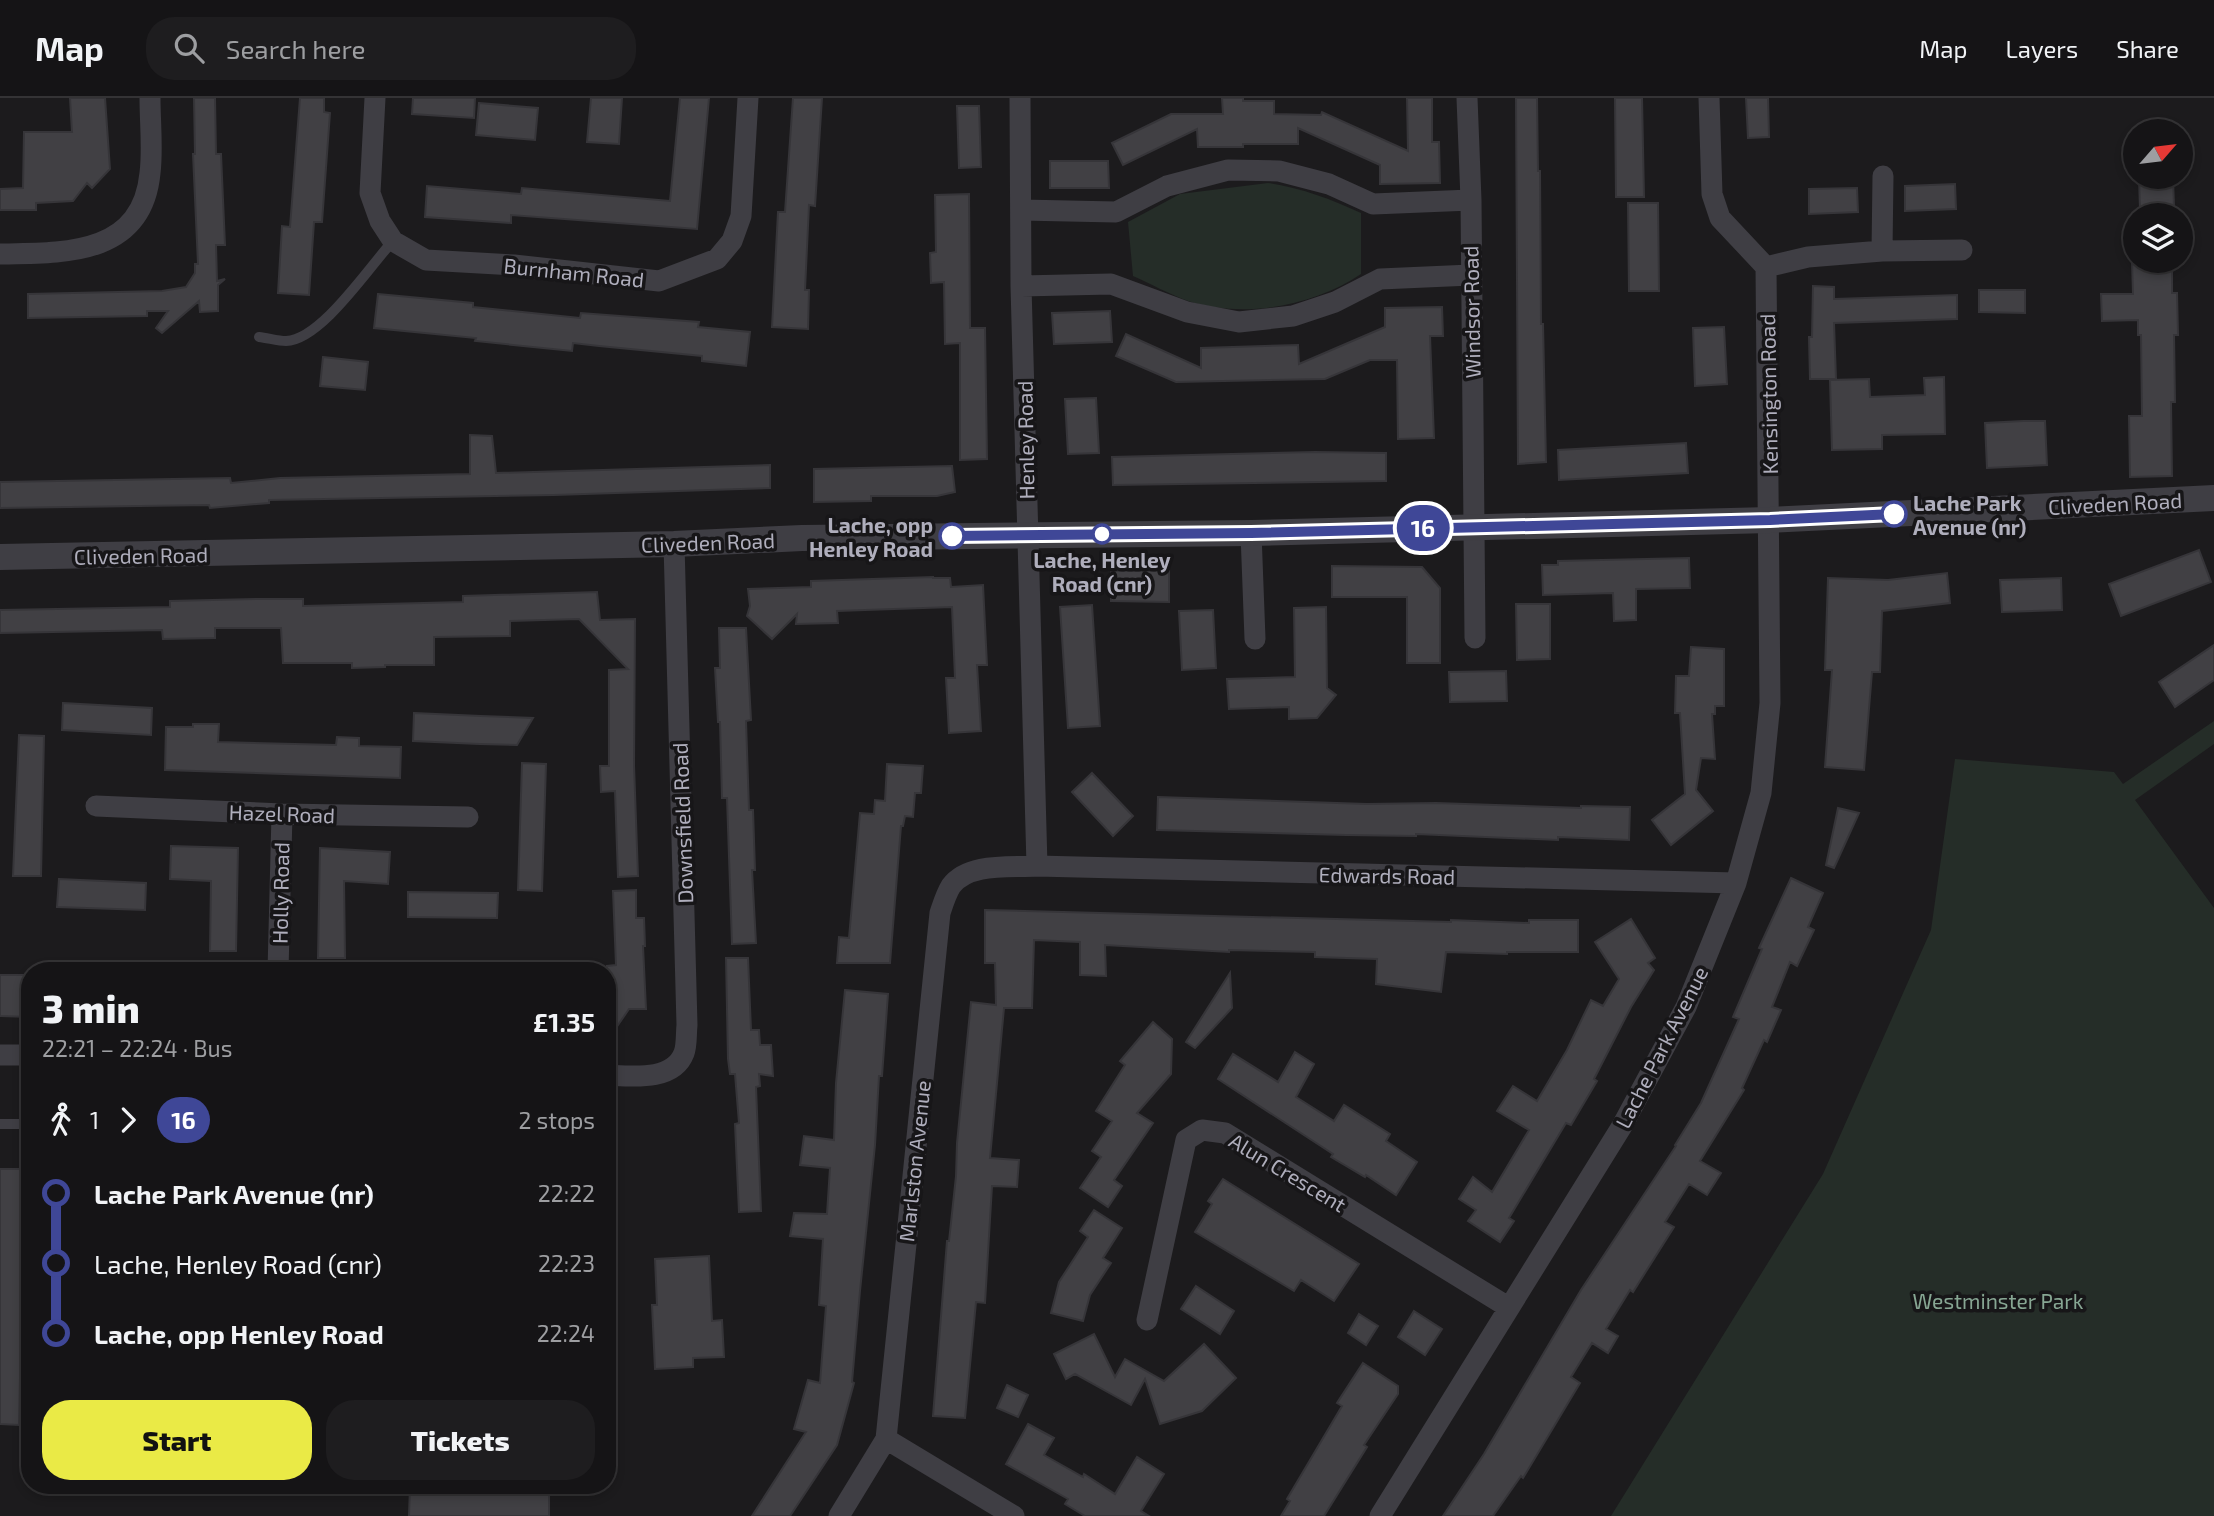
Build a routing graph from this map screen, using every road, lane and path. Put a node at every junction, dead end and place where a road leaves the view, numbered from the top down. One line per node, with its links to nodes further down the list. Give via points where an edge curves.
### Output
1 (150, 98): 13 (street, via 150,175 139,212 117,236 77,251)
2 (375, 98): 10 (street, via 370,193)
3 (748, 98): 10 (street, Burnham Road, via 741,216 732,241 717,259 659,281 426,260)
4 (1020, 98): 9 (street, Henley Road)
5 (1467, 98): 8 (street, Windsor Road)
6 (1709, 98): 14 (street, via 1712,194 1720,218)
7 (1883, 176): 12 (street)
8 (1471, 200): 9 (street, via 1373,204 1329,184 1279,170 1228,170 1167,186 1116,212); 15 (street, Windsor Road)
9 (1021, 210): 16 (street, Henley Road)
10 (393, 241): 17 (lane, via 309,334 288,341)
11 (1962, 250): 12 (street)
12 (1882, 251): 14 (street, via 1808,257)
13 (0, 254)
14 (1766, 267): 19 (street, Kensington Road)
15 (1471, 275): 16 (street, via 1380,279 1335,302 1293,316 1239,322 1186,312 1111,284); 20 (street, Windsor Road)
16 (1021, 286): 22 (street, Henley Road)
17 (259, 337)
18 (2214, 498): 19 (street, Cliveden Road)
19 (1770, 520): 20 (street, Cliveden Road); 31 (street, Lache Park Avenue, via 1770,703 1761,793)
20 (1475, 527): 21 (street, Cliveden Road); 25 (street, Windsor Road)
21 (1251, 533): 22 (street, Cliveden Road); 26 (street)
22 (1027, 534): 23 (street, Cliveden Road); 30 (street, Henley Road)
23 (674, 544): 24 (street, Cliveden Road); 35 (street, Downsfield Road, via 687,1025 684,1053 666,1071)
24 (0, 557)
25 (1475, 638)
26 (1255, 639)
27 (96, 806): 28 (street, Hazel Road)
28 (282, 814): 29 (street, Hazel Road); 32 (street, Holly Road)
29 (468, 817)
30 (1037, 866): 31 (street, Edwards Road); 40 (street, Marlston Avenue, via 976,870 961,876 950,887 940,913)
31 (1737, 883): 38 (street, Lache Park Avenue, via 1686,1007 1656,1064)
32 (278, 962)
33 (0, 1055): 34 (street)
34 (21, 1055)
35 (616, 1075)
36 (0, 1124): 37 (lane)
37 (19, 1124)
38 (1508, 1307): 39 (street, Alun Crescent, via 1225,1133 1202,1130 1186,1140); 43 (street, Lache Park Avenue)
39 (1147, 1320)
40 (886, 1439): 41 (street, Marlston Avenue); 42 (street)
41 (839, 1516)
42 (1014, 1516)
43 (1380, 1516)

